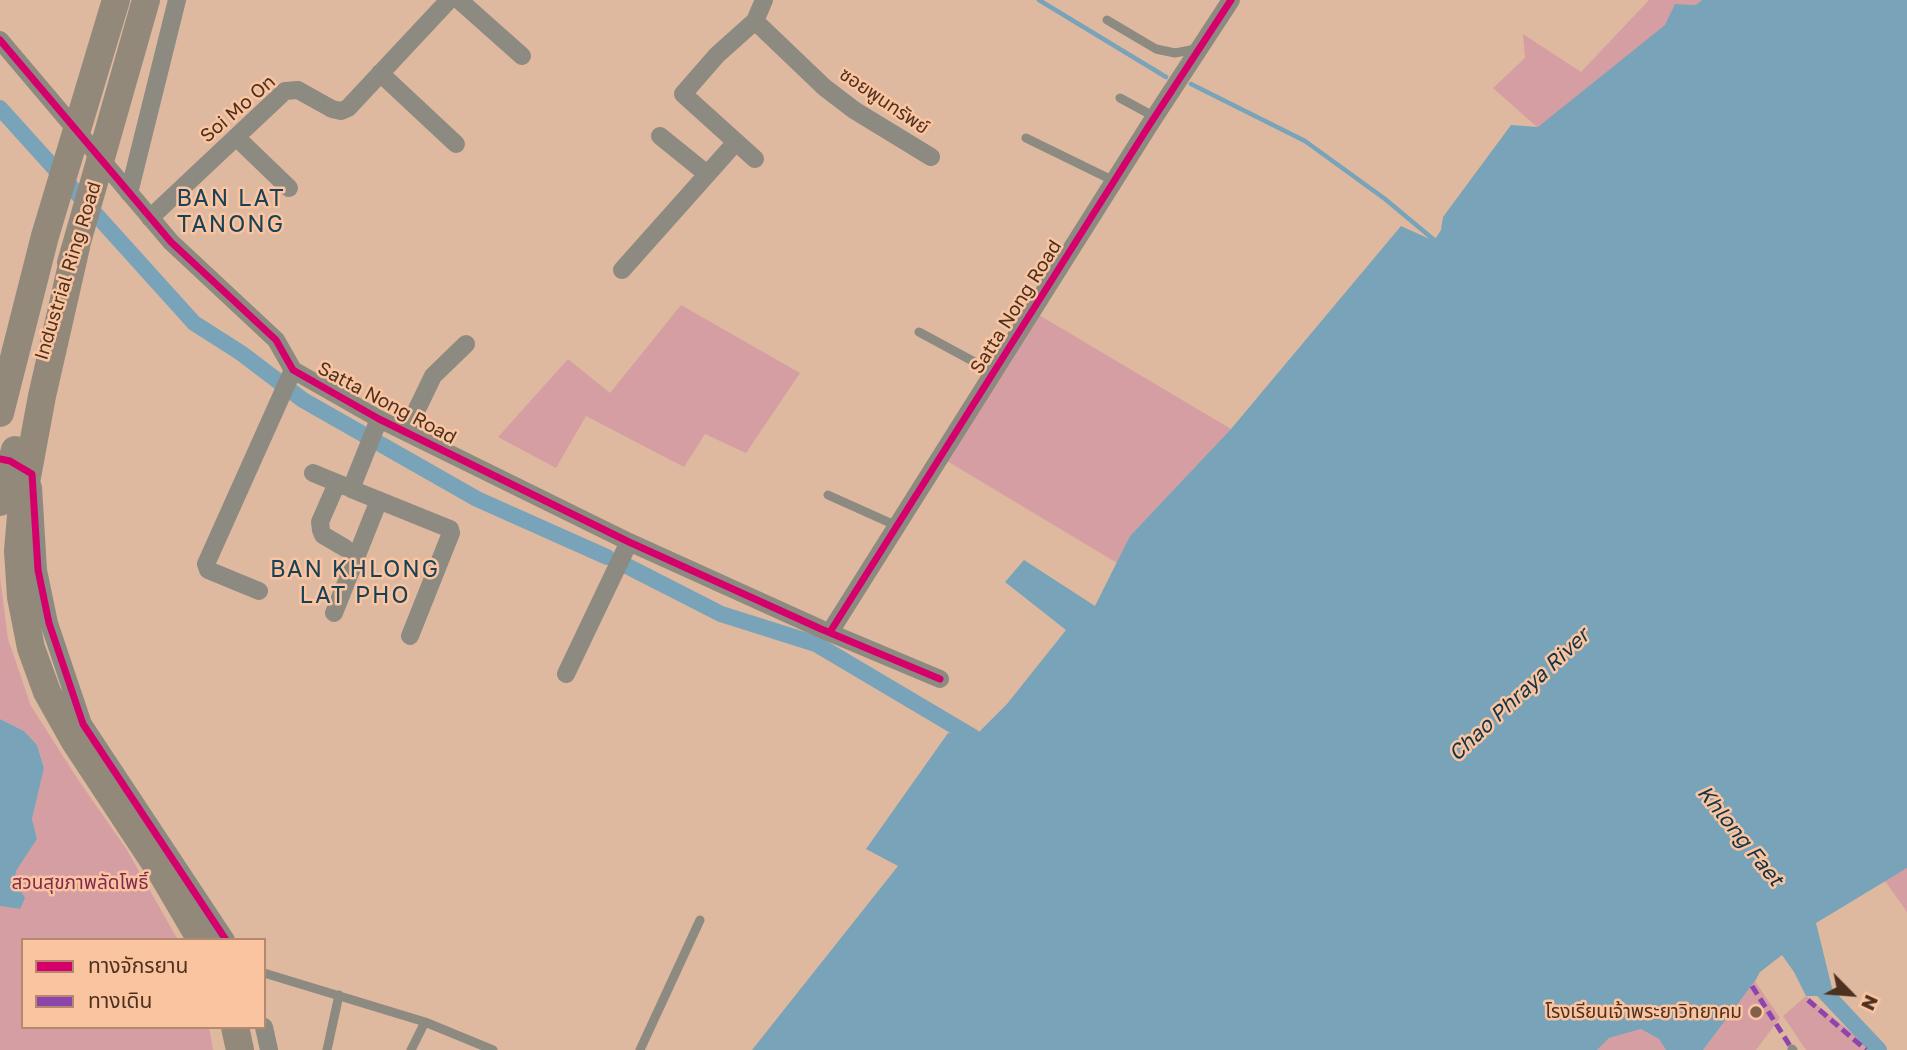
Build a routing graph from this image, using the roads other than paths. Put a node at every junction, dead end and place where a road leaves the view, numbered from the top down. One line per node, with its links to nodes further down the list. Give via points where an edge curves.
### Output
1 (116, 0): 28 (main road, Industrial Ring Road)
2 (146, 0): 29 (main road, Industrial Ring Road)
3 (177, 0): 26 (street)
4 (449, 0): 13 (street, Soi Mo On)
5 (459, 0): 12 (street)
6 (764, 0): 9 (street)
7 (1231, 0): 11 (street, Satta Nong Road)
8 (1107, 20): 11 (lane, via 1156,49 1175,53)
9 (755, 21): 19 (street, via 683,94); 21 (street, ซอยพูนทรัพย์, via 824,87)
10 (0, 40): 26 (street, Satta Nong Road)
11 (1198, 49): 15 (street, Satta Nong Road)
12 (522, 56)
13 (380, 73): 17 (street, Soi Mo On, via 341,111 298,90 285,91); 20 (street)
14 (1121, 98): 15 (lane)
15 (1155, 117): 24 (street, Satta Nong Road)
16 (660, 136): 23 (street)
17 (236, 137): 25 (street); 27 (street, Soi Mo On)
18 (1026, 138): 24 (lane)
19 (736, 142): 22 (street); 23 (street)
20 (456, 144)
21 (931, 157)
22 (755, 159)
23 (706, 174): 30 (street)
24 (1114, 181): 34 (street, Satta Nong Road)
25 (289, 188)
26 (129, 193): 27 (street, Satta Nong Road)
27 (150, 218): 35 (street, Satta Nong Road, via 276,340)
28 (45, 236): 33 (main road); 36 (main road, Industrial Ring Road)
29 (76, 247): 44 (main road, Industrial Ring Road); 55 (main road, via 22,504 21,597 31,648 47,692)
30 (622, 270)
31 (919, 332): 34 (lane)
32 (466, 344): 38 (street, via 433,376)
33 (0, 369)
34 (993, 372): 45 (street, Satta Nong Road)
35 (292, 375): 37 (street, Satta Nong Road); 48 (street, via 206,564 208,570)
36 (0, 413)
37 (377, 424): 38 (street, Satta Nong Road); 41 (street)
38 (406, 432): 46 (street, Satta Nong Road)
39 (0, 459): 56 (street, via 32,474 38,570 82,724)
40 (313, 473): 41 (street)
41 (344, 486): 43 (street); 47 (street, via 320,523 323,535)
42 (828, 495): 45 (lane)
43 (379, 500): 49 (street); 51 (street, via 450,528 452,533)
44 (0, 502)
45 (897, 526): 50 (street, Satta Nong Road)
46 (629, 542): 50 (street, Satta Nong Road); 52 (street)
47 (345, 548)
48 (259, 591)
49 (334, 613)
50 (830, 632): 53 (street, Satta Nong Road)
51 (410, 636)
52 (566, 674)
53 (940, 679)
54 (700, 920): 67 (lane)
55 (200, 938)
56 (225, 938)
57 (266, 974): 58 (lane)
58 (339, 995): 59 (lane); 64 (lane)
59 (425, 1023): 65 (lane); 66 (lane)
60 (235, 1029): 62 (main road)
61 (264, 1029): 63 (street)
62 (240, 1050)
63 (269, 1050)
64 (327, 1050)
65 (411, 1050)
66 (493, 1050)
67 (640, 1050)

